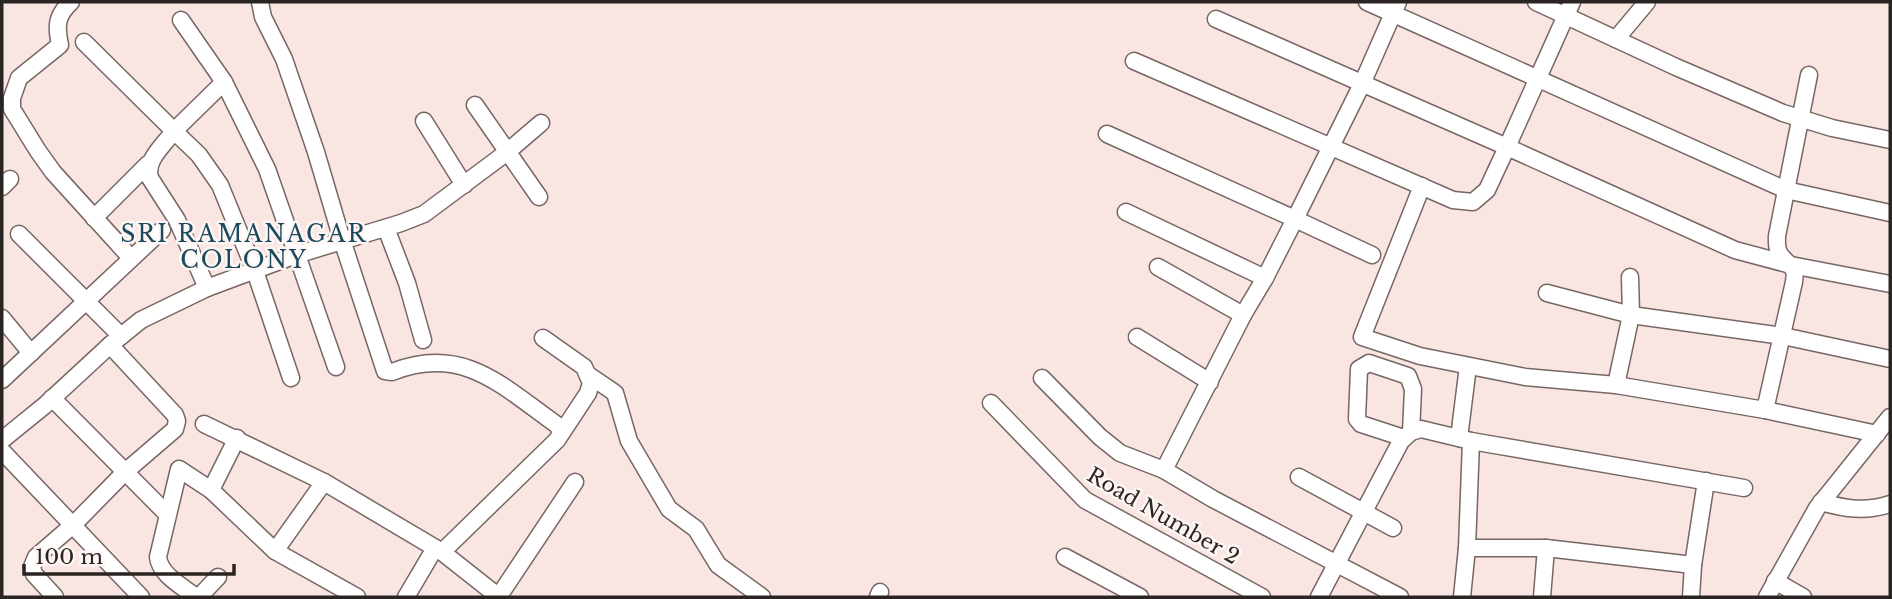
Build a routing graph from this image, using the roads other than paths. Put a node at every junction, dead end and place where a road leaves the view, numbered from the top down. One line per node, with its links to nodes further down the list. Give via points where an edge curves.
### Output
1 (71, 2): 34 (street, via 60,12 56,26 60,45 19,78 12,109 45,162)
2 (260, 2): 39 (street, via 284,59)
3 (1367, 2): 6 (street)
4 (1536, 2): 7 (street)
5 (1647, 2): 10 (street)
6 (1395, 7): 14 (street); 16 (street)
7 (1568, 8): 10 (street); 14 (street)
8 (1216, 19): 16 (street)
9 (181, 20): 15 (street)
10 (1616, 38): 18 (street)
11 (84, 42): 21 (street)
12 (1134, 61): 24 (street)
13 (1809, 75): 18 (street)
14 (1537, 79): 25 (street); 30 (street)
15 (224, 82): 21 (street); 40 (street, via 267,169)
16 (1362, 84): 24 (street); 25 (street)
17 (475, 104): 26 (street)
18 (1801, 120): 23 (street); 30 (street)
19 (424, 121): 28 (street)
20 (541, 123): 26 (street)
21 (174, 131): 27 (street); 45 (street, via 220,185)
22 (1107, 134): 35 (street)
23 (1890, 140)
24 (1332, 147): 29 (street); 35 (street)
25 (1507, 147): 29 (street, via 1487,190 1474,202 1453,200); 43 (street, via 1735,250)
26 (508, 152): 28 (street); 31 (street)
27 (148, 164): 34 (street); 49 (street, via 150,178 177,220)
28 (464, 185): 36 (street, via 424,214)
29 (1422, 186): 62 (street, via 1362,337)
30 (1786, 190): 33 (street); 43 (street, via 1776,250)
31 (539, 197)
32 (1126, 212): 47 (street)
33 (1890, 213)
34 (94, 218): 42 (street)
35 (1295, 219): 41 (street); 47 (street)
36 (386, 228): 39 (street); 59 (street)
37 (162, 230): 42 (street)
38 (19, 234): 51 (street)
39 (342, 240): 40 (street); 75 (street, via 385,371 433,362 470,367)
40 (296, 255): 45 (street); 63 (street)
41 (1373, 255)
42 (131, 258): 51 (street)
43 (1791, 265): 48 (street); 55 (street, via 1794,282)
44 (1157, 267): 52 (street)
45 (255, 271): 49 (street); 65 (street)
46 (1630, 277): 53 (street)
47 (1265, 278): 52 (street)
48 (1890, 284)
49 (207, 288): 58 (street, via 141,320)
50 (1547, 293): 53 (street)
51 (86, 302): 58 (street); 60 (street)
52 (1243, 315): 68 (street)
53 (1631, 315): 55 (street); 69 (street)
54 (2, 318): 60 (street)
55 (1783, 336): 61 (street); 72 (street)
56 (1137, 337): 68 (street)
57 (543, 338): 64 (street)
58 (115, 340): 70 (street); 83 (street, via 177,421 175,429)
59 (423, 340)
60 (31, 353): 67 (street)
61 (1890, 359)
62 (1468, 366): 69 (street, via 1525,377); 80 (street)
63 (336, 367)
64 (590, 376): 75 (street, via 588,393); 112 (street, via 615,393 629,441 670,509 696,529 718,565)
65 (291, 378)
66 (1042, 378): 82 (street, via 1119,453)
67 (2, 380)
68 (1210, 382): 82 (street)
69 (1616, 385): 72 (street)
70 (52, 398): 79 (street); 83 (street)
71 (991, 404): 114 (street, Road Number 2, via 1086,500)
72 (1766, 410): 76 (street)
73 (1890, 417): 76 (street)
74 (204, 424): 78 (street)
75 (562, 432): 98 (street)
76 (1877, 434): 90 (street)
77 (1408, 435): 77 (street, via 1361,424 1357,419 1359,369 1363,365 1408,376 1413,388); 80 (street, via 1421,429); 92 (street)
78 (237, 438): 86 (street); 89 (street)
79 (2, 440)
80 (1465, 440): 85 (street); 96 (street)
81 (2, 451): 94 (street)
82 (1164, 470): 101 (street)
83 (125, 472): 93 (street); 94 (street)
84 (1299, 477): 92 (street)
85 (1706, 481): 88 (street); 102 (street)
86 (324, 482): 98 (street); 99 (street)
87 (575, 482): 111 (street)
88 (1744, 488)
89 (211, 490): 93 (street, via 179,468); 99 (street)
90 (1821, 502): 91 (street, via 1872,510); 104 (street)
91 (1890, 504)
92 (1365, 513): 95 (street); 101 (street)
93 (167, 514): 108 (street, via 159,564)
94 (73, 525): 106 (street, via 36,557 32,567); 107 (street)
95 (1393, 528)
96 (1467, 548): 97 (street); 117 (street)
97 (1546, 548): 102 (street); 118 (street)
98 (438, 550): 110 (street); 111 (street)
99 (275, 551): 109 (street)
100 (1065, 557): 105 (street)
101 (1336, 565): 115 (street); 116 (street)
102 (1693, 565): 119 (street)
103 (218, 577): 108 (street)
104 (1775, 581): 120 (street); 121 (street)
105 (1114, 591): 113 (street)
106 (55, 597)
107 (141, 597)
108 (198, 597)
109 (357, 597)
110 (406, 597)
111 (499, 597)
112 (762, 597)
113 (1140, 597)
114 (1262, 597)
115 (1319, 597)
116 (1400, 597)
117 (1462, 597)
118 (1542, 597)
119 (1691, 597)
120 (1766, 597)
121 (1803, 597)

